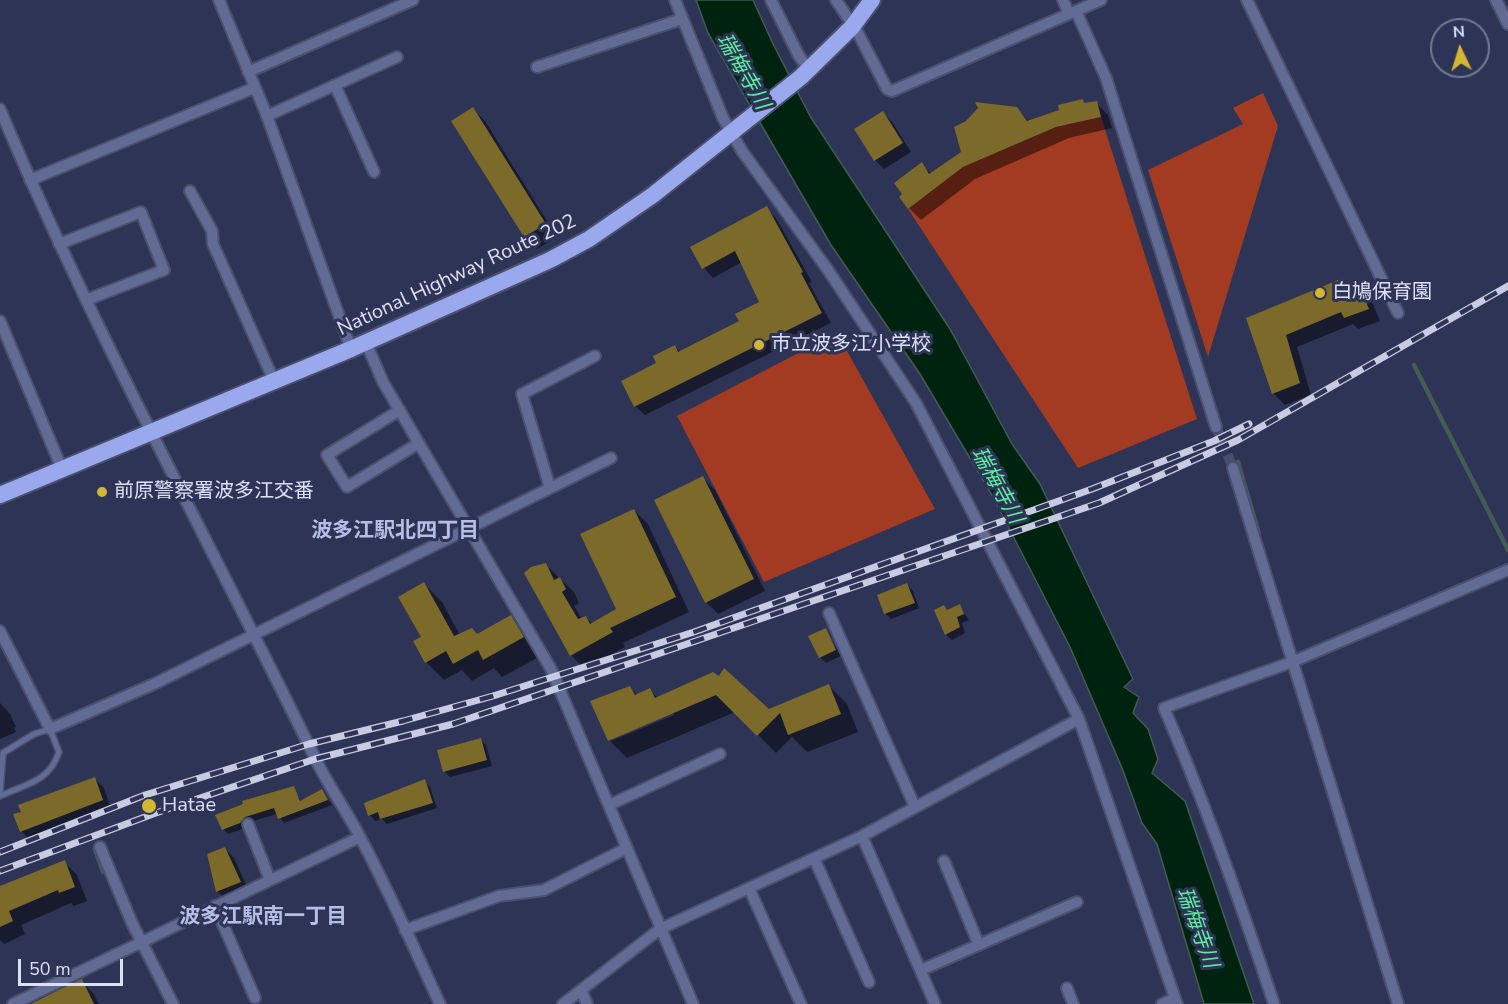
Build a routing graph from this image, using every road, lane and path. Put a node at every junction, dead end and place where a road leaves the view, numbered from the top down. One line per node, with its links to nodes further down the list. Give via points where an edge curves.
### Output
1 (219, 0): 17 (street)
2 (413, 0): 17 (street)
3 (675, 0): 12 (street)
4 (771, 0): 18 (street)
5 (836, 0): 14 (street)
6 (872, 0): 14 (highway, National Highway Route 202)
7 (1063, 0): 11 (street)
8 (1101, 0): 11 (street)
9 (1247, 0): 29 (street)
10 (1496, 0): 13 (street)
11 (1072, 12): 14 (street, via 892,90 887,89); 35 (street, via 1106,78)
12 (682, 19): 16 (street); 23 (street)
13 (1508, 24)
14 (852, 27): 18 (highway, National Highway Route 202)
15 (397, 57): 19 (street)
16 (537, 67)
17 (248, 72): 20 (street)
18 (805, 73): 23 (highway, National Highway Route 202)
19 (335, 85): 22 (street); 24 (street)
20 (254, 88): 22 (street); 25 (street)
21 (0, 109): 25 (street)
22 (267, 116): 31 (street)
23 (732, 133): 31 (highway, National Highway Route 202, via 589,239); 49 (street, via 916,403)
24 (374, 172)
25 (30, 180): 27 (street)
26 (190, 191): 33 (street, via 212,231 213,244)
27 (59, 244): 28 (street); 28 (street, via 141,212 164,270)
28 (86, 300): 36 (street)
29 (1398, 313)
30 (0, 321): 39 (street)
31 (359, 346): 33 (highway, National Highway Route 202); 34 (street)
32 (595, 356): 41 (street, via 522,394)
33 (274, 381): 36 (highway, National Highway Route 202)
34 (400, 410): 37 (street); 37 (street, via 327,455 347,487)
35 (1216, 427)
36 (151, 431): 39 (highway, National Highway Route 202); 47 (street)
37 (419, 443): 43 (street)
38 (611, 458): 41 (street)
39 (62, 468): 42 (highway, National Highway Route 202)
40 (1233, 468): 48 (street)
41 (550, 488): 43 (street)
42 (0, 495)
43 (469, 527): 47 (street); 53 (street, via 551,669)
44 (1508, 570): 48 (street)
45 (829, 613): 54 (street)
46 (0, 631): 50 (street)
47 (254, 633): 50 (street, via 153,684); 57 (street, via 315,759)
48 (1292, 662): 86 (street, via 1164,708 1196,781); 87 (street)
49 (1079, 719): 54 (street); 75 (street)
50 (50, 729): 52 (lane, via 3,753); 52 (lane, via 59,752 55,765 46,776)
51 (720, 754): 53 (street)
52 (0, 795)
53 (609, 805): 59 (street)
54 (915, 807): 56 (street)
55 (248, 824): 62 (street)
56 (862, 836): 60 (street); 70 (street)
57 (360, 837): 62 (street); 67 (street)
58 (100, 847): 68 (street)
59 (627, 848): 66 (street); 67 (street, via 544,891 499,896)
60 (814, 858): 63 (street); 71 (street)
61 (944, 861): 69 (street)
62 (270, 880): 65 (street)
63 (749, 888): 66 (street); 82 (street)
64 (1077, 902): 69 (street)
65 (215, 906): 68 (street); 74 (street)
66 (660, 929): 73 (street); 81 (street)
67 (405, 930): 78 (street)
68 (142, 941): 76 (street); 77 (street)
69 (979, 945): 70 (street)
70 (921, 970): 83 (street)
71 (869, 982)
72 (1067, 988): 84 (street)
73 (581, 990): 79 (street); 80 (street)
74 (255, 998)
75 (1176, 1001): 85 (street)
76 (13, 1004)
77 (172, 1004)
78 (440, 1004)
79 (563, 1004)
80 (587, 1004)
81 (693, 1004)
82 (801, 1004)
83 (935, 1004)
84 (1073, 1004)
85 (1162, 1004)
86 (1274, 1004)
87 (1398, 1004)

